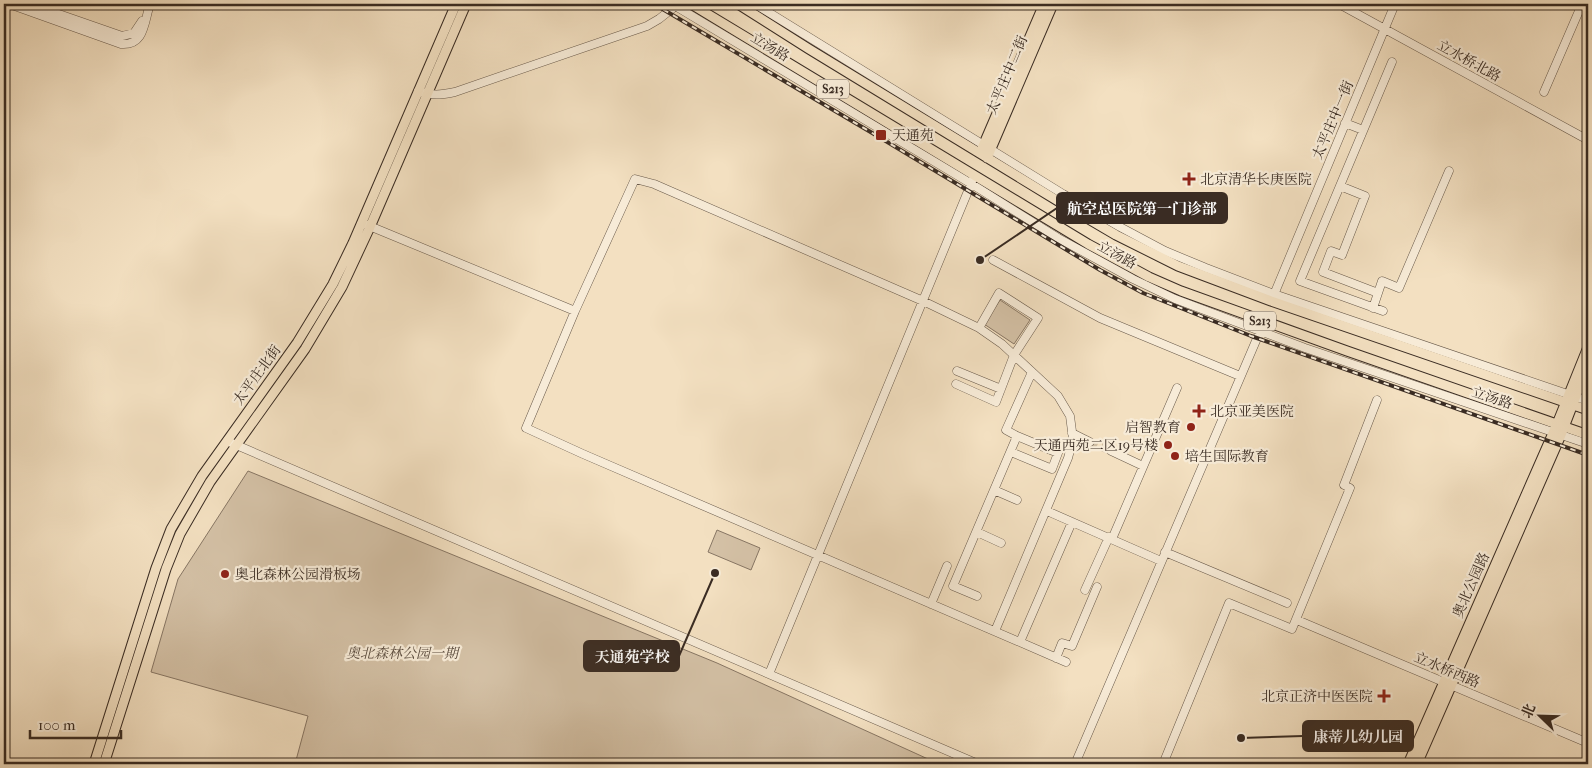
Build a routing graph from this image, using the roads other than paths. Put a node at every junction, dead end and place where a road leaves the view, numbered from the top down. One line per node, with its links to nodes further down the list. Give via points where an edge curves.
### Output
1 (8, 4): 15 (street, via 129,45 136,43 141,35)
2 (30, 4): 15 (street, via 122,36 134,33)
3 (150, 4): 15 (street)
4 (456, 4): 18 (main road, 太平庄北街)
5 (466, 4): 18 (main road, 太平庄北街)
6 (675, 4): 18 (street, via 659,20 647,26 455,92 441,95); 25 (street, 立汤路 / S213)
7 (691, 4): 25 (main road, 立汤路 / S213)
8 (738, 4): 23 (main road, 立汤路 / S213)
9 (755, 4): 23 (street, 立汤路 / S213)
10 (1044, 4): 23 (main road, 太平庄中二街)
11 (1053, 4): 23 (main road, 太平庄中二街)
12 (1339, 4): 16 (street, 立水桥北路)
13 (1395, 4): 16 (street, 太平庄中一街)
14 (1582, 4): 19 (street)
15 (147, 13)
16 (1384, 29): 20 (street, 太平庄中一街); 22 (street, 立水桥北路)
17 (1392, 62): 21 (street)
18 (423, 92): 27 (main road, 太平庄北街)
19 (1544, 92)
20 (1345, 123): 21 (street); 32 (street, 太平庄中一街)
21 (1363, 130): 26 (street)
22 (1588, 140)
23 (985, 151): 32 (main road, 立汤路 / S213, via 1116,235 1159,257 1201,276)
24 (1449, 171): 31 (street, via 1399,288 1382,281)
25 (973, 179): 33 (street); 37 (main road, 立汤路 / S213, via 1149,277); 39 (street, 立汤路 / S213, via 1058,238 1133,279)
26 (1340, 186): 29 (street, via 1365,196 1342,255 1331,251); 30 (street, via 1300,281)
27 (366, 225): 35 (street); 57 (main road, 太平庄北街, via 310,324); 59 (main road, 太平庄北街, via 346,280 318,328)
28 (993, 260): 45 (street, via 1100,318)
29 (1323, 272): 30 (street); 31 (street)
30 (1316, 287): 34 (street)
31 (1378, 293): 34 (street)
32 (1272, 297): 49 (main road, 立汤路 / S213)
33 (923, 301): 35 (street, via 654,184 635,179); 38 (street); 72 (street)
34 (1373, 308): 36 (street)
35 (575, 310): 72 (street, via 526,428)
36 (1382, 312)
37 (1264, 322): 39 (street); 53 (main road, 立汤路 / S213)
38 (978, 328): 41 (street); 41 (street, via 999,293 1038,318)
39 (1259, 331): 45 (street); 53 (street, 立汤路 / S213, via 1407,384)
40 (1588, 347): 49 (main road)
41 (1014, 355): 44 (street); 48 (street)
42 (1588, 365): 49 (main road)
43 (957, 371): 48 (street)
44 (1032, 372): 54 (street, via 1058,396 1070,416); 56 (street, via 1006,430)
45 (1240, 376): 71 (street)
46 (956, 384): 48 (street, via 996,402)
47 (1177, 388): 63 (street)
48 (1001, 389)
49 (1570, 399): 51 (street, 立汤路 / S213); 52 (main road, 立汤路 / S213); 53 (main road, 奥北公园路)
50 (1377, 400): 80 (street, via 1344,485 1350,488)
51 (1588, 401)
52 (1588, 410)
53 (1559, 427): 55 (main road, 立汤路 / S213); 60 (street, 立汤路 / S213); 86 (main road, 奥北公园路)
54 (1072, 433): 58 (street); 66 (street, via 1068,458)
55 (1588, 435)
56 (1017, 436): 62 (street); 62 (street, via 1058,453 1052,469)
57 (227, 440): 59 (street); 88 (main road, 太平庄北街, via 190,495 163,547)
58 (1090, 442)
59 (236, 444): 85 (street); 89 (main road, 太平庄北街, via 199,501 172,552)
60 (1588, 444)
61 (1111, 451): 63 (street)
62 (1011, 452): 64 (street)
63 (1143, 466): 69 (street)
64 (994, 490): 65 (street); 68 (street)
65 (1017, 500)
66 (1047, 510): 67 (street); 81 (street)
67 (1072, 522): 69 (street); 82 (street)
68 (977, 532): 70 (street); 77 (street, via 954,586)
69 (1111, 538): 73 (street); 76 (street)
70 (1001, 543)
71 (1165, 552): 73 (street); 78 (street)
72 (818, 555): 79 (street); 85 (street)
73 (1161, 561): 91 (street)
74 (947, 566): 79 (street)
75 (1097, 587): 83 (street, via 1072,646 1062,643)
76 (1085, 590)
77 (977, 596)
78 (1287, 603)
79 (931, 604): 81 (street)
80 (1297, 620): 86 (street, 立水桥西路); 92 (street, via 1292,629 1229,603)
81 (995, 631): 82 (street)
82 (1020, 642): 83 (street)
83 (1056, 658): 84 (street)
84 (1066, 662)
85 (769, 674): 90 (street)
86 (1448, 684): 87 (street, 立水桥西路); 93 (main road, 奥北公园路); 94 (main road, 奥北公园路)
87 (1588, 743)
88 (94, 764)
89 (104, 764)
90 (978, 764)
91 (1075, 764)
92 (1163, 764)
93 (1408, 764)
94 (1417, 764)

